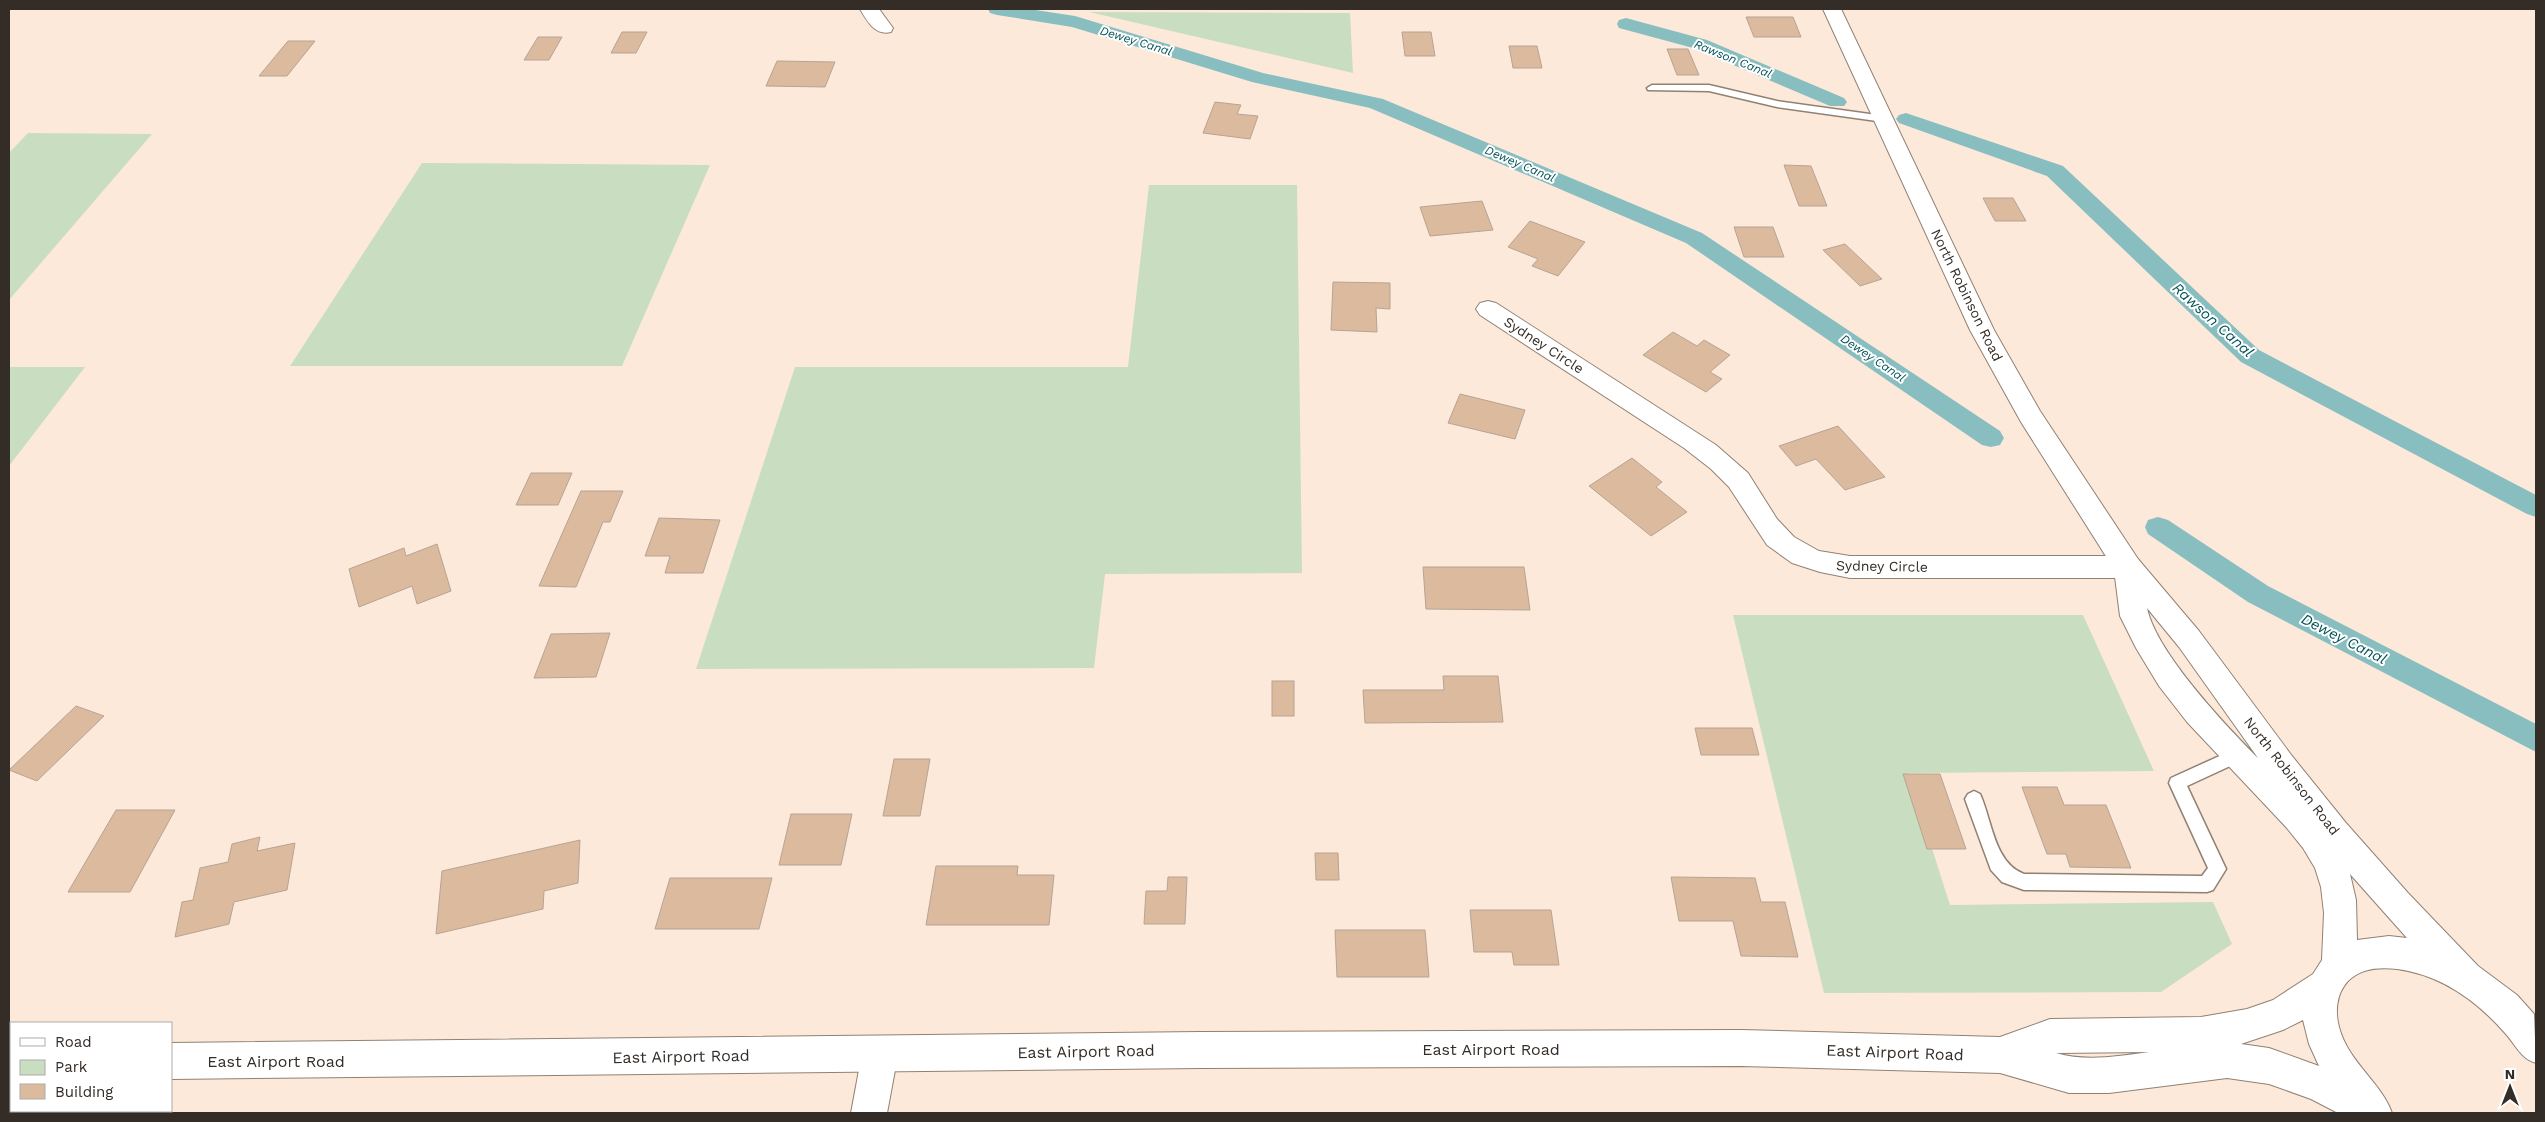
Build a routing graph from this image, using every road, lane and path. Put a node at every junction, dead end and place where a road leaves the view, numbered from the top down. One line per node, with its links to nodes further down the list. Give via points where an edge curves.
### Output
1 (869, 9): 3 (street)
2 (1832, 9): 5 (street, North Robinson Road)
3 (884, 28)
4 (1652, 88): 5 (lane, via 1709,88 1777,104)
5 (1884, 119): 7 (street, North Robinson Road, via 1982,330 2030,416)
6 (1488, 309): 7 (street, Sydney Circle, via 1725,465 1744,486 1776,538 1796,554 1824,564 1850,567)
7 (2128, 567): 8 (street, North Robinson Road, via 2134,618 2154,654 2189,703); 11 (street, North Robinson Road, via 2189,639 2335,833 2396,904)
8 (2235, 756): 9 (lane, via 2177,783 2217,869 2207,884 2024,882 2008,876 1997,864); 10 (street, North Robinson Road, via 2297,818 2329,862 2339,891 2342,924)
9 (1974, 799)
10 (2330, 976): 11 (street, East Airport Road, via 2362,954 2393,952 2429,960); 16 (street, East Airport Road, via 2283,1013 2247,1026 2201,1034 2050,1036); 20 (street, North Robinson Road, via 2319,1017 2329,1051 2352,1087)
11 (2466, 977): 12 (street)
12 (2500, 1003): 13 (street); 14 (street)
13 (2536, 1015)
14 (2536, 1046)
15 (880, 1054): 16 (street, East Airport Road, via 1741,1048); 17 (street, East Airport Road); 18 (street)
16 (2000, 1055): 19 (street, East Airport Road, via 2069,1075 2108,1075 2236,1061 2269,1066 2320,1084)
17 (172, 1062)
18 (869, 1113)
19 (2374, 1113)
20 (2379, 1113)

